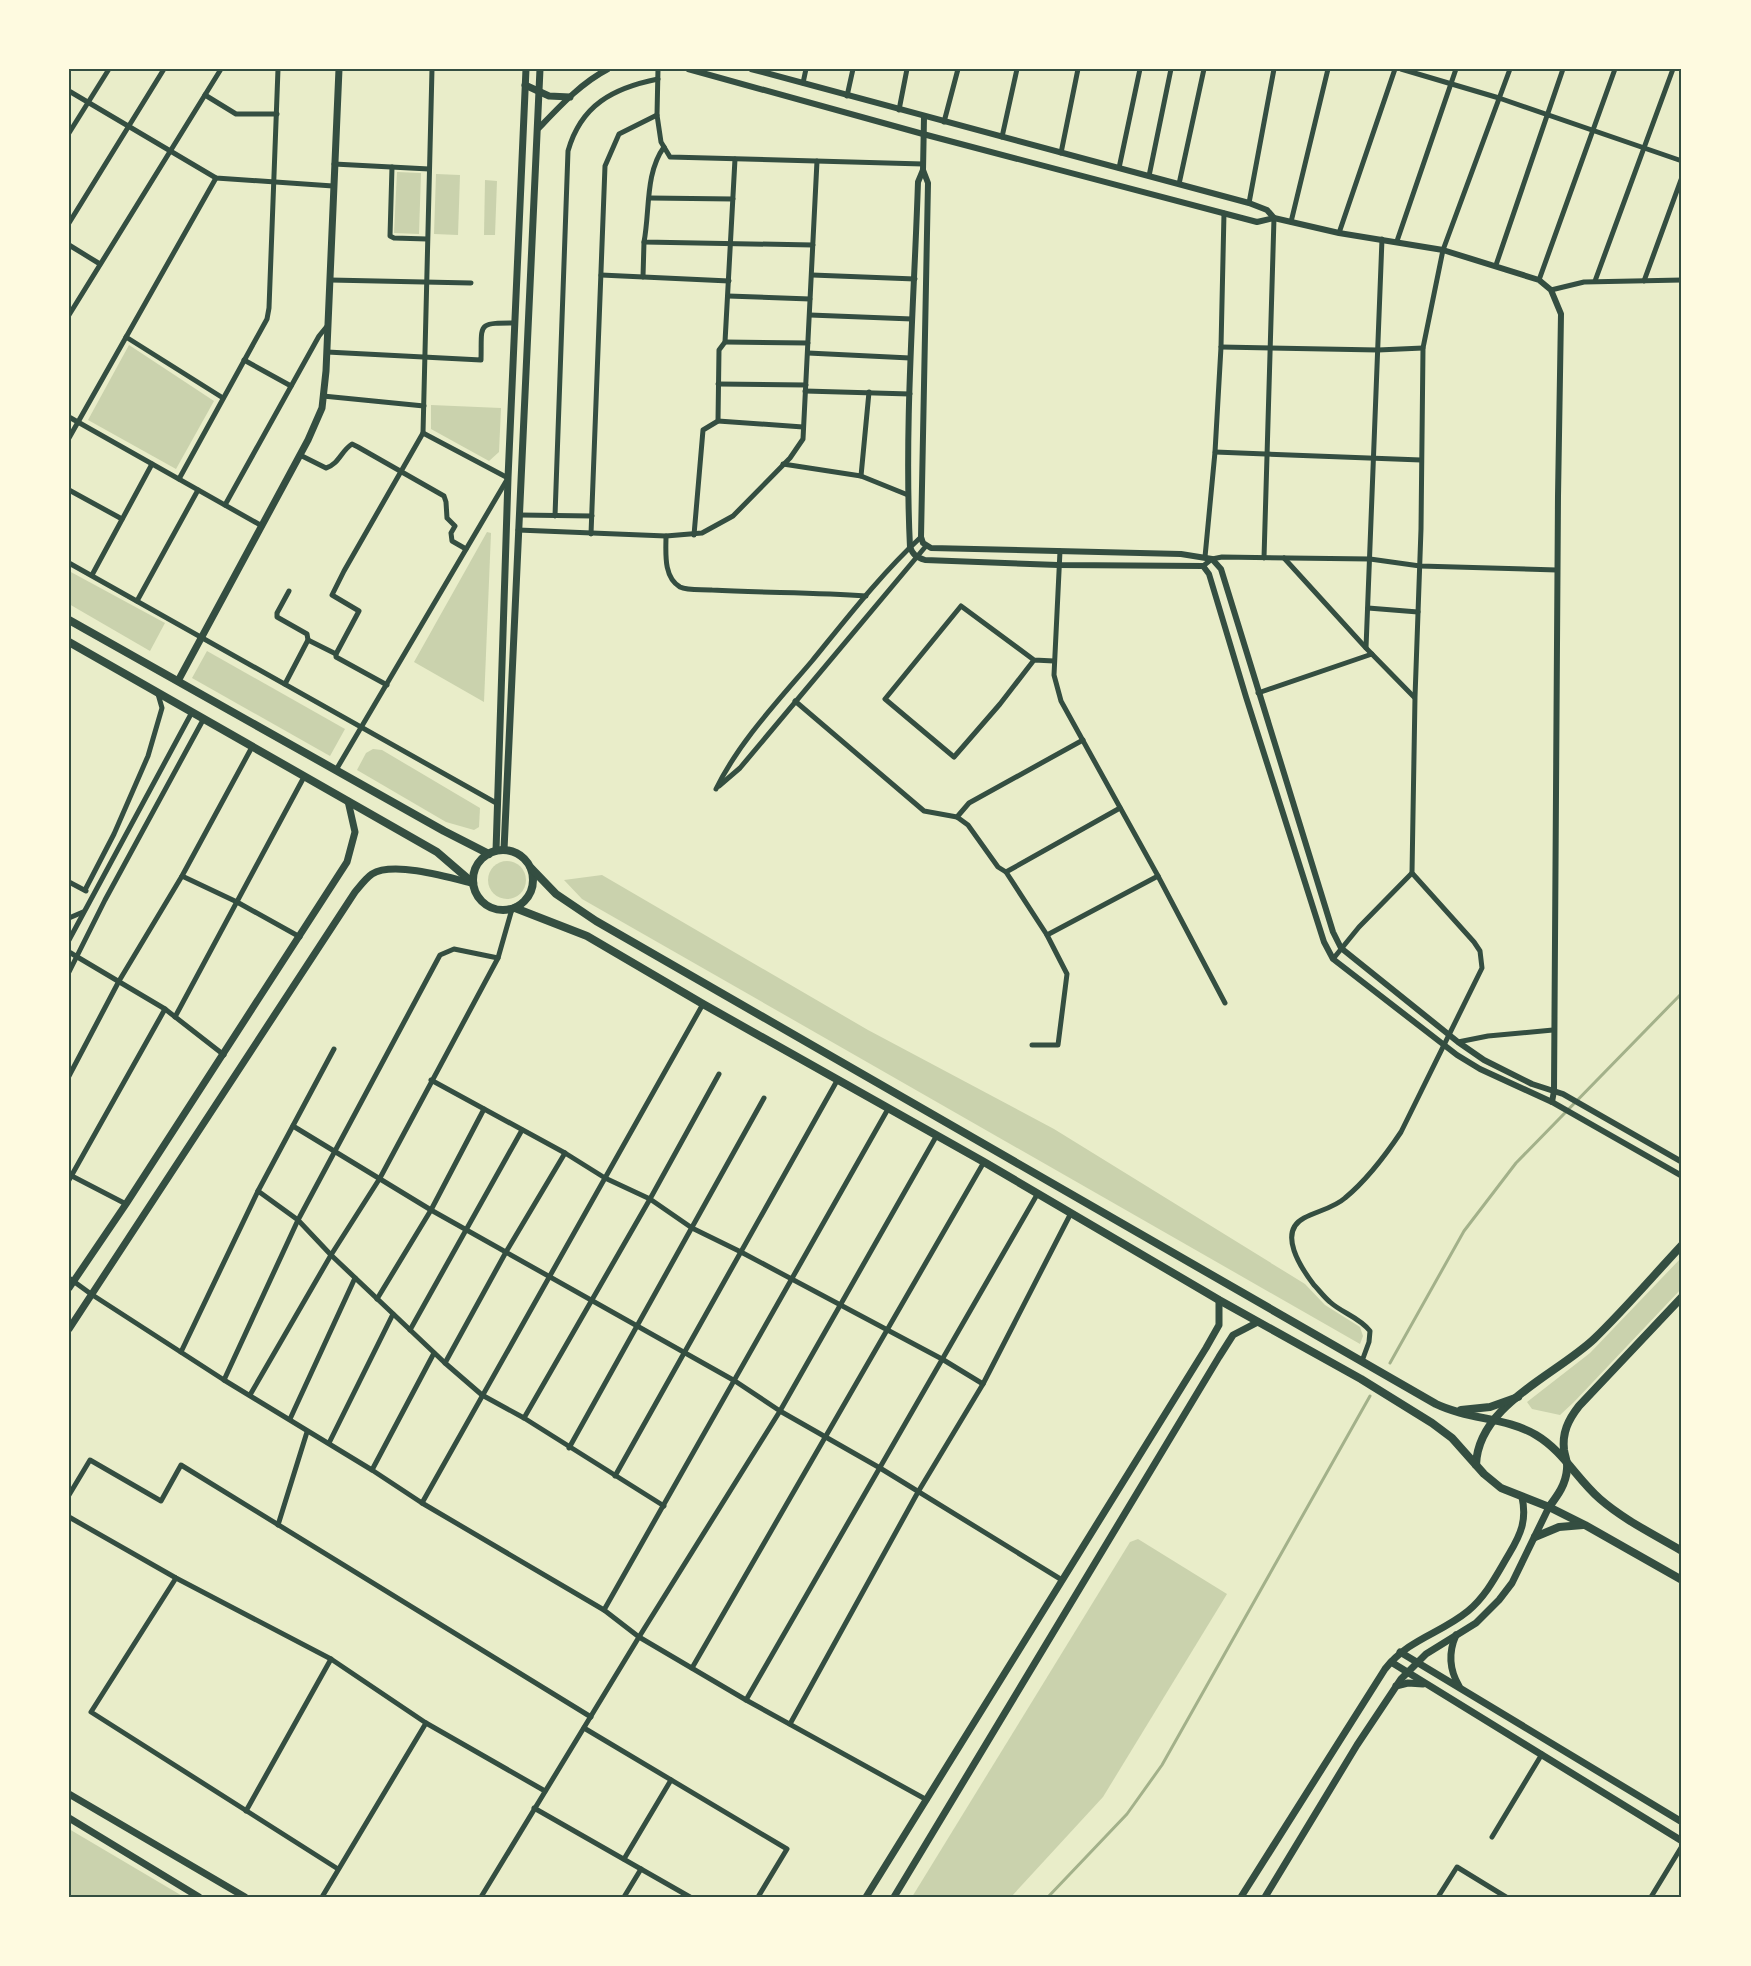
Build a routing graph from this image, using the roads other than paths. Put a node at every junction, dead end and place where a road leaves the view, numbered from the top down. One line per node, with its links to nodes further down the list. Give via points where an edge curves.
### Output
1 (109, 69): 42 (street)
2 (165, 69): 49 (street)
3 (221, 69): 38 (street)
4 (278, 69): 44 (street)
5 (339, 69): 62 (main road)
6 (432, 69): 66 (street)
7 (525, 69): 35 (main road)
8 (540, 69): 37 (main road)
9 (608, 69): 40 (street)
10 (658, 69): 32 (street)
11 (688, 69): 53 (street)
12 (751, 69): 31 (street)
13 (806, 69): 33 (street)
14 (853, 69): 39 (street)
15 (907, 69): 43 (street)
16 (958, 69): 48 (street)
17 (1017, 69): 54 (street)
18 (1078, 69): 58 (street)
19 (1140, 69): 65 (street)
20 (1171, 69): 67 (street)
21 (1204, 69): 71 (street)
22 (1274, 69): 75 (street)
23 (1328, 69): 78 (street)
24 (1395, 69): 80 (street)
25 (1401, 69): 34 (street)
26 (1456, 69): 34 (street)
27 (1510, 69): 41 (street)
28 (1563, 69): 46 (street)
29 (1615, 69): 51 (street)
30 (1673, 69): 56 (street)
31 (759, 70): 33 (street)
32 (658, 79): 45 (street); 153 (street, via 631,84 598,103 573,134 568,151)
33 (803, 83): 39 (street)
34 (1451, 83): 41 (street); 84 (street)
35 (525, 85): 37 (main road); 109 (main road)
36 (69, 91): 42 (street)
37 (540, 93): 40 (main road); 50 (main road)
38 (205, 95): 44 (street, via 236,114); 57 (street)
39 (847, 96): 43 (street)
40 (570, 97): 50 (street)
41 (1499, 98): 46 (street); 88 (street)
42 (88, 102): 49 (street); 52 (street)
43 (899, 110): 47 (street)
44 (277, 114): 70 (street)
45 (657, 115): 55 (street); 92 (street, via 620,134 605,166)
46 (1548, 115): 51 (street); 90 (street)
47 (924, 117): 48 (street); 53 (street)
48 (944, 122): 54 (street)
49 (128, 126): 57 (street); 79 (street)
50 (539, 128): 152 (main road)
51 (1594, 130): 56 (street); 96 (street)
52 (69, 133)
53 (923, 134): 64 (street); 76 (street)
54 (1002, 137): 58 (street)
55 (664, 147): 59 (street, via 670,157); 73 (street, via 652,172)
56 (1644, 148): 61 (street); 101 (street)
57 (170, 151): 69 (street); 89 (street)
58 (1061, 153): 65 (street)
59 (735, 159): 60 (street); 74 (street)
60 (817, 161): 64 (street); 87 (street)
61 (1682, 161)
62 (334, 164): 63 (street); 72 (main road)
63 (392, 167): 66 (street); 81 (street, via 390,236)
64 (923, 167): 94 (street, via 918,182); 161 (street, via 928,183)
65 (1119, 168): 67 (street)
66 (429, 169): 81 (street)
67 (1149, 176): 71 (street)
68 (1682, 177): 97 (street)
69 (216, 178): 70 (street); 111 (street)
70 (273, 182): 72 (street); 122 (street, via 269,308)
71 (1179, 184): 75 (street)
72 (333, 186): 95 (main road)
73 (650, 198): 74 (street); 83 (street)
74 (733, 199): 86 (street)
75 (1249, 203): 77 (street, via 1267,210)
76 (1224, 213): 77 (street, via 1257,222); 114 (street)
77 (1274, 218): 78 (street); 115 (street)
78 (1291, 222): 80 (street)
79 (69, 223)
80 (1339, 233): 82 (street)
81 (427, 238): 99 (street)
82 (1382, 239): 84 (street); 117 (street)
83 (644, 242): 86 (street); 93 (street)
84 (1397, 242): 88 (street)
85 (69, 244): 89 (street)
86 (731, 245): 87 (street); 100 (street)
87 (813, 245): 91 (street)
88 (1443, 250): 90 (street); 116 (street)
89 (100, 264): 106 (street)
90 (1496, 265): 96 (street)
91 (812, 274): 94 (street); 105 (street)
92 (601, 275): 93 (street); 154 (street)
93 (643, 277): 100 (street)
94 (915, 279): 108 (street)
95 (330, 280): 99 (street); 110 (main road)
96 (1539, 280): 103 (street)
97 (1644, 280): 98 (street); 101 (street)
98 (1682, 280)
99 (426, 281): 102 (street); 120 (street)
100 (729, 281): 104 (street)
101 (1595, 281): 103 (street)
102 (471, 284)
103 (1551, 290): 176 (street, via 1561,314)
104 (728, 296): 105 (street); 112 (street)
105 (810, 299): 107 (street)
106 (69, 315)
107 (810, 315): 108 (street); 113 (street)
108 (912, 319): 121 (street)
109 (515, 323): 120 (street, via 485,325 481,360); 146 (main road)
110 (328, 325): 118 (main road); 124 (street)
111 (126, 337): 129 (street); 133 (street)
112 (725, 342): 113 (street); 123 (street, via 719,350)
113 (808, 343): 119 (street)
114 (1221, 347): 115 (street); 137 (street)
115 (1269, 348): 117 (street); 138 (street)
116 (1423, 348): 117 (street); 141 (street)
117 (1378, 350): 140 (street)
118 (327, 352): 120 (street); 128 (main road)
119 (808, 354): 121 (street); 125 (street)
120 (424, 358): 130 (street)
121 (910, 358): 127 (street)
122 (244, 360): 124 (street); 129 (street)
123 (718, 384): 125 (street); 132 (street)
124 (291, 386): 151 (street)
125 (806, 388): 126 (street); 134 (street)
126 (868, 392): 127 (street); 145 (street)
127 (910, 394): 150 (street)
128 (323, 396): 130 (street); 139 (main road, via 322,408)
129 (223, 398): 147 (street)
130 (424, 406): 135 (street)
131 (69, 417): 133 (street)
132 (718, 421): 134 (street); 159 (street, via 703,429)
133 (78, 422): 136 (street); 142 (street)
134 (803, 427): 143 (street, via 803,439)
135 (423, 434): 144 (street); 146 (street)
136 (69, 438)
137 (1215, 452): 138 (street); 167 (street)
138 (1267, 453): 140 (street); 168 (street)
139 (300, 455): 144 (street, via 326,468 352,444); 156 (main road)
140 (1374, 458): 141 (street); 171 (street)
141 (1421, 460): 175 (street)
142 (152, 464): 147 (street); 155 (street)
143 (783, 464): 145 (street); 159 (street, via 734,516)
144 (401, 472): 164 (street, via 444,496 447,518 455,526 452,542); 188 (street, via 333,592 334,597 359,611)
145 (861, 476): 150 (street)
146 (508, 478): 164 (street); 207 (main road)
147 (179, 479): 149 (street)
148 (69, 490): 155 (street)
149 (198, 490): 151 (street); 180 (street)
150 (908, 495): 163 (street)
151 (225, 505): 156 (street)
152 (520, 515): 153 (street); 157 (main road)
153 (555, 516): 154 (street)
154 (592, 516): 158 (street)
155 (122, 519): 177 (street)
156 (262, 526): 184 (main road)
157 (518, 530): 158 (street); 210 (main road)
158 (591, 534): 160 (street)
159 (694, 534): 160 (street)
160 (666, 536): 179 (street, via 671,579 681,588)
161 (921, 537): 162 (street); 163 (street)
162 (926, 546): 165 (street); 166 (street)
163 (910, 547): 166 (street); 179 (street)
164 (466, 549): 194 (street)
165 (1060, 551): 167 (street); 173 (street)
166 (916, 557): 173 (street); 198 (street)
167 (1205, 557): 170 (street)
168 (1264, 558): 169 (street); 170 (street)
169 (1284, 558): 171 (street); 187 (street)
170 (1212, 559): 174 (street); 195 (street, via 1221,569)
171 (1370, 559): 175 (street); 181 (street)
172 (69, 563): 177 (street)
173 (1058, 565): 174 (street); 191 (street)
174 (1203, 566): 231 (street, via 1209,574 1324,942)
175 (1420, 566): 176 (street); 182 (street)
176 (1557, 570): 238 (street)
177 (92, 575): 180 (street)
178 (289, 591): 185 (street, via 277,617 307,634)
179 (866, 596): 198 (street, via 728,764 716,789 740,768)
180 (137, 601): 184 (street)
181 (1368, 608): 182 (street); 187 (street)
182 (1418, 612): 197 (street)
183 (69, 620): 192 (main road)
184 (202, 638): 192 (main road); 193 (street)
185 (308, 640): 188 (street); 193 (street)
186 (69, 642): 196 (main road)
187 (1366, 648): 189 (street)
188 (336, 654): 194 (street, via 338,659)
189 (1372, 654): 195 (street); 197 (street)
190 (1034, 660): 190 (street, via 961,606 885,699 954,757); 191 (street)
191 (1054, 661): 202 (street, via 1061,701)
192 (177, 681): 204 (main road)
193 (285, 684): 201 (street)
194 (387, 685): 201 (street)
195 (1258, 693): 227 (street)
196 (158, 694): 199 (main road); 218 (street, via 162,708 148,756)
197 (1414, 697): 213 (street)
198 (795, 701): 209 (street, via 924,811)
199 (191, 714): 200 (main road); 219 (street)
200 (203, 720): 203 (main road); 229 (street)
201 (362, 727): 204 (street); 207 (street)
202 (1083, 740): 208 (street); 209 (street, via 969,803)
203 (252, 747): 205 (main road); 214 (street)
204 (336, 770): 210 (main road)
205 (304, 777): 206 (main road); 220 (street)
206 (348, 801): 217 (main road, via 437,852); 225 (main road, via 355,832 347,862)
207 (498, 804): 210 (main road)
208 (1120, 808): 212 (street); 215 (street)
209 (957, 817): 212 (street)
210 (496, 851): 211 (main road, via 515,852); 217 (main road, via 477,866)
211 (531, 868): 221 (main road, via 529,896); 300 (main road, via 556,894 596,921)
212 (1006, 872): 224 (street)
213 (1412, 873): 227 (street); 239 (street, via 1480,951 1482,968)
214 (182, 876): 220 (street); 233 (street)
215 (1158, 876): 224 (street); 234 (street)
216 (69, 882): 218 (street)
217 (473, 884): 221 (main road, via 482,902 494,909); 284 (main road, via 428,872 395,869 373,874 355,892)
218 (85, 890): 219 (street)
219 (93, 894): 222 (street)
220 (237, 903): 225 (street); 237 (street)
221 (513, 908): 230 (street); 235 (main road, via 587,936)
222 (83, 912): 223 (street); 226 (street)
223 (69, 918)
224 (1047, 935): 241 (street, via 1066,974 1058,1045)
225 (300, 937): 244 (main road)
226 (69, 940)
227 (1341, 948): 231 (street); 239 (street)
228 (69, 952): 229 (street)
229 (77, 957): 232 (street); 233 (street)
230 (498, 958): 248 (street); 257 (street, via 454,949 440,955)
231 (1333, 959): 242 (street)
232 (69, 972)
233 (119, 981): 236 (street); 246 (street)
234 (1225, 1003)
235 (703, 1004): 247 (main road); 265 (street)
236 (165, 1009): 237 (street); 262 (street)
237 (175, 1017): 244 (street)
238 (1553, 1030): 240 (street); 249 (street)
239 (1450, 1035): 240 (street); 242 (street)
240 (1458, 1042): 249 (street, via 1516,1077)
241 (1032, 1045)
242 (1444, 1046): 251 (street, via 1480,1069); 300 (street, via 1387,1154 1343,1200 1302,1219 1293,1228 1291,1239 1297,1256 1313,1283 1330,1303 1370,1331)
243 (334, 1049): 254 (street)
244 (224, 1055): 269 (main road)
245 (719, 1074): 268 (street)
246 (69, 1076)
247 (838, 1079): 253 (main road); 277 (street)
248 (431, 1080): 252 (street); 264 (street)
249 (1554, 1091): 251 (street); 259 (street)
250 (764, 1098): 273 (street)
251 (1552, 1102): 261 (street)
252 (484, 1109): 255 (street); 270 (street)
253 (888, 1109): 256 (main road); 282 (street)
254 (293, 1126): 257 (street); 266 (street)
255 (522, 1130): 258 (street); 274 (street)
256 (937, 1135): 260 (main road); 289 (street)
257 (335, 1150): 264 (street); 272 (street)
258 (565, 1153): 265 (street); 276 (street)
259 (1679, 1160): 261 (street)
260 (984, 1162): 267 (main road); 295 (street)
261 (1669, 1168): 263 (street)
262 (70, 1176): 269 (street)
263 (1682, 1176)
264 (380, 1178): 270 (street); 278 (street)
265 (605, 1178): 268 (street); 279 (street)
266 (258, 1191): 272 (street); 296 (street)
267 (1038, 1193): 271 (main road); 299 (street)
268 (650, 1199): 273 (street); 287 (street)
269 (126, 1204): 281 (main road)
270 (431, 1210): 274 (street); 286 (street)
271 (1071, 1213): 288 (main road); 304 (street)
272 (298, 1220): 278 (street); 302 (street)
273 (692, 1228): 277 (street); 292 (street)
274 (467, 1230): 276 (street); 294 (street)
275 (1682, 1245): 307 (main road, via 1595,1338)
276 (506, 1252): 279 (street); 301 (street)
277 (741, 1252): 282 (street); 297 (street)
278 (331, 1255): 280 (street); 305 (street)
279 (549, 1276): 287 (street); 306 (street)
280 (355, 1278): 286 (street); 311 (street)
281 (71, 1279): 283 (main road); 284 (street)
282 (792, 1280): 289 (street); 303 (street)
283 (69, 1288)
284 (91, 1294): 293 (main road); 296 (street)
285 (1682, 1298): 317 (main road, via 1569,1418 1563,1441)
286 (377, 1299): 290 (street)
287 (591, 1300): 292 (street); 310 (street)
288 (1218, 1300): 291 (main road); 334 (main road, via 1219,1325)
289 (840, 1305): 295 (street); 309 (street)
290 (393, 1314): 294 (street); 315 (street)
291 (1258, 1322): 318 (main road, via 1432,1423); 375 (main road, via 1233,1335 1219,1357)
292 (637, 1326): 297 (street); 316 (street)
293 (69, 1329)
294 (410, 1330): 298 (street)
295 (886, 1331): 299 (street); 314 (street)
296 (181, 1352): 302 (street)
297 (684, 1352): 303 (street); 321 (street)
298 (434, 1353): 301 (street); 320 (street)
299 (942, 1359): 304 (street); 319 (street)
300 (1362, 1361): 308 (main road)
301 (445, 1363): 306 (street)
302 (224, 1380): 305 (street)
303 (735, 1381): 309 (street); 326 (street)
304 (983, 1384): 322 (street)
305 (250, 1395): 311 (street)
306 (482, 1395): 310 (street); 325 (street)
307 (1518, 1397): 308 (main road, via 1480,1409); 312 (main road)
308 (1447, 1409): 312 (main road)
309 (780, 1411): 314 (street); 338 (street)
310 (524, 1418): 316 (street)
311 (290, 1419): 313 (street)
312 (1494, 1420): 317 (main road, via 1535,1434); 318 (main road, via 1480,1442)
313 (307, 1432): 315 (street); 329 (street)
314 (826, 1436): 319 (street); 343 (street)
315 (329, 1443): 320 (street)
316 (569, 1448): 321 (street)
317 (1567, 1462): 327 (main road, via 1564,1483); 332 (main road, via 1616,1512)
318 (1476, 1465): 324 (main road, via 1501,1488)
319 (880, 1467): 322 (street); 348 (street)
320 (372, 1470): 325 (street)
321 (615, 1476): 326 (street)
322 (918, 1492): 334 (street); 351 (street)
323 (69, 1495): 329 (street, via 90,1460 161,1501 181,1465)
324 (1522, 1497): 327 (main road); 339 (main road, via 1522,1531 1487,1592 1458,1618)
325 (422, 1503): 336 (street)
326 (664, 1506): 336 (street)
327 (1549, 1507): 330 (main road); 331 (main road)
328 (69, 1517): 333 (street)
329 (278, 1525): 349 (street)
330 (1585, 1525): 331 (main road, via 1559,1527); 335 (main road)
331 (1535, 1537): 337 (main road, via 1499,1600 1476,1623)
332 (1682, 1551)
333 (176, 1578): 340 (street); 359 (street, via 91,1712)
334 (1062, 1580): 357 (main road)
335 (1682, 1580)
336 (604, 1610): 338 (street)
337 (1456, 1635): 342 (main road); 347 (main road, via 1450,1662)
338 (639, 1636): 343 (street); 349 (street)
339 (1400, 1652): 341 (main road); 342 (main road)
340 (330, 1659): 350 (street); 359 (street)
341 (1390, 1662): 344 (main road); 376 (main road)
342 (1417, 1662): 344 (main road); 347 (main road)
343 (692, 1668): 348 (street)
344 (1407, 1672): 345 (main road); 346 (main road)
345 (1427, 1684): 346 (main road); 353 (main road)
346 (1396, 1686): 377 (main road)
347 (1460, 1688): 361 (main road)
348 (746, 1700): 351 (street)
349 (591, 1717): 352 (street)
350 (426, 1723): 355 (street); 365 (street)
351 (790, 1724): 357 (street)
352 (584, 1728): 354 (street); 355 (street)
353 (1542, 1754): 362 (street); 363 (main road)
354 (671, 1780): 364 (street); 373 (street, via 787,1849)
355 (545, 1791): 358 (street)
356 (69, 1794): 368 (main road)
357 (927, 1800): 374 (main road)
358 (534, 1808): 364 (street); 370 (street)
359 (246, 1811): 365 (street)
360 (69, 1818): 367 (main road)
361 (1682, 1822)
362 (1492, 1837)
363 (1682, 1844): 380 (street)
364 (624, 1859): 366 (street)
365 (338, 1869): 369 (street)
366 (641, 1869): 371 (street); 372 (street)
367 (199, 1897)
368 (245, 1897)
369 (321, 1897)
370 (481, 1897)
371 (624, 1897)
372 (690, 1897)
373 (758, 1897)
374 (866, 1897)
375 (894, 1897)
376 (1241, 1897)
377 (1265, 1897)
378 (1438, 1897): 379 (street, via 1457,1867)
379 (1506, 1897)
380 (1651, 1897)

